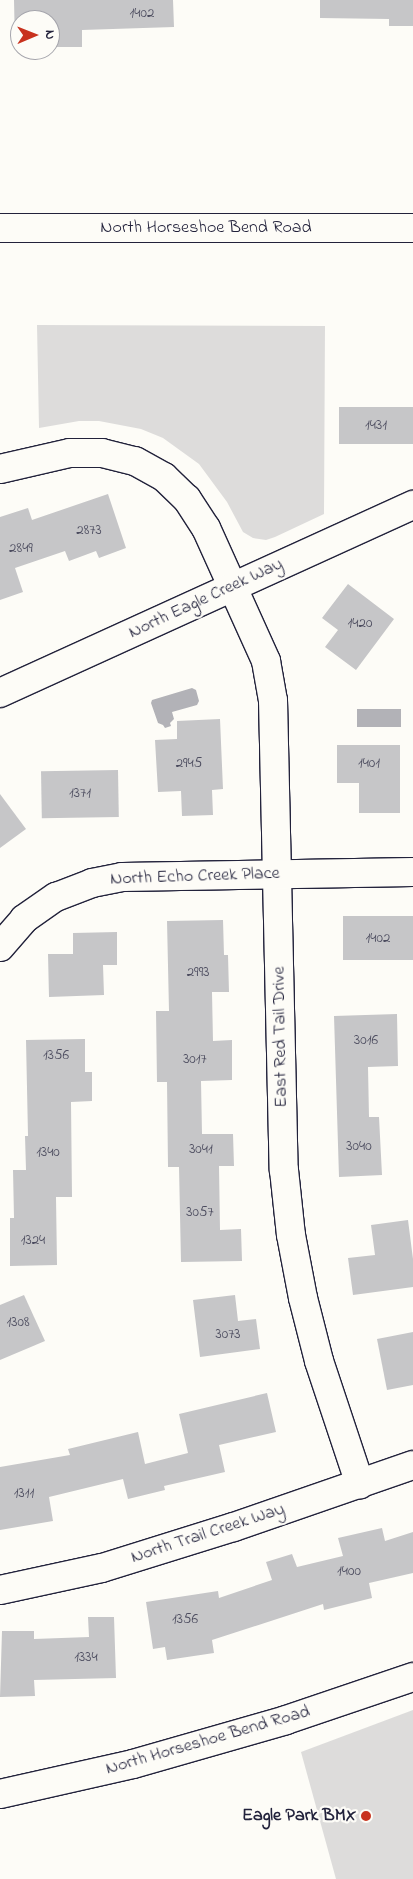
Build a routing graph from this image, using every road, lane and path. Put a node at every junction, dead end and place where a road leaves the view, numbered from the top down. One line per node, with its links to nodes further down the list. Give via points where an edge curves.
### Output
1 (0, 228): 2 (main road, North Horseshoe Bend Road)
2 (413, 228)
3 (0, 469): 5 (main road, East Red Tail Drive, via 70,453 102,453 135,461 164,477 187,499 206,528)
4 (413, 505): 5 (main road, North Eagle Creek Way)
5 (233, 587): 6 (main road, North Eagle Creek Way); 8 (main road, East Red Tail Drive, via 266,661 273,700)
6 (0, 694)
7 (413, 872): 8 (main road, North Echo Creek Place)
8 (276, 874): 9 (main road, North Echo Creek Place, via 122,878 92,883 56,897 24,919); 11 (main road, East Red Tail Drive, via 284,1170 291,1235 319,1361)
9 (0, 947)
10 (413, 1466): 11 (main road, North Trail Creek Way)
11 (360, 1484): 12 (main road, North Trail Creek Way, via 102,1568)
12 (0, 1590)
13 (413, 1677): 14 (main road, North Horseshoe Bend Road, via 286,1720 133,1764)
14 (0, 1794)

